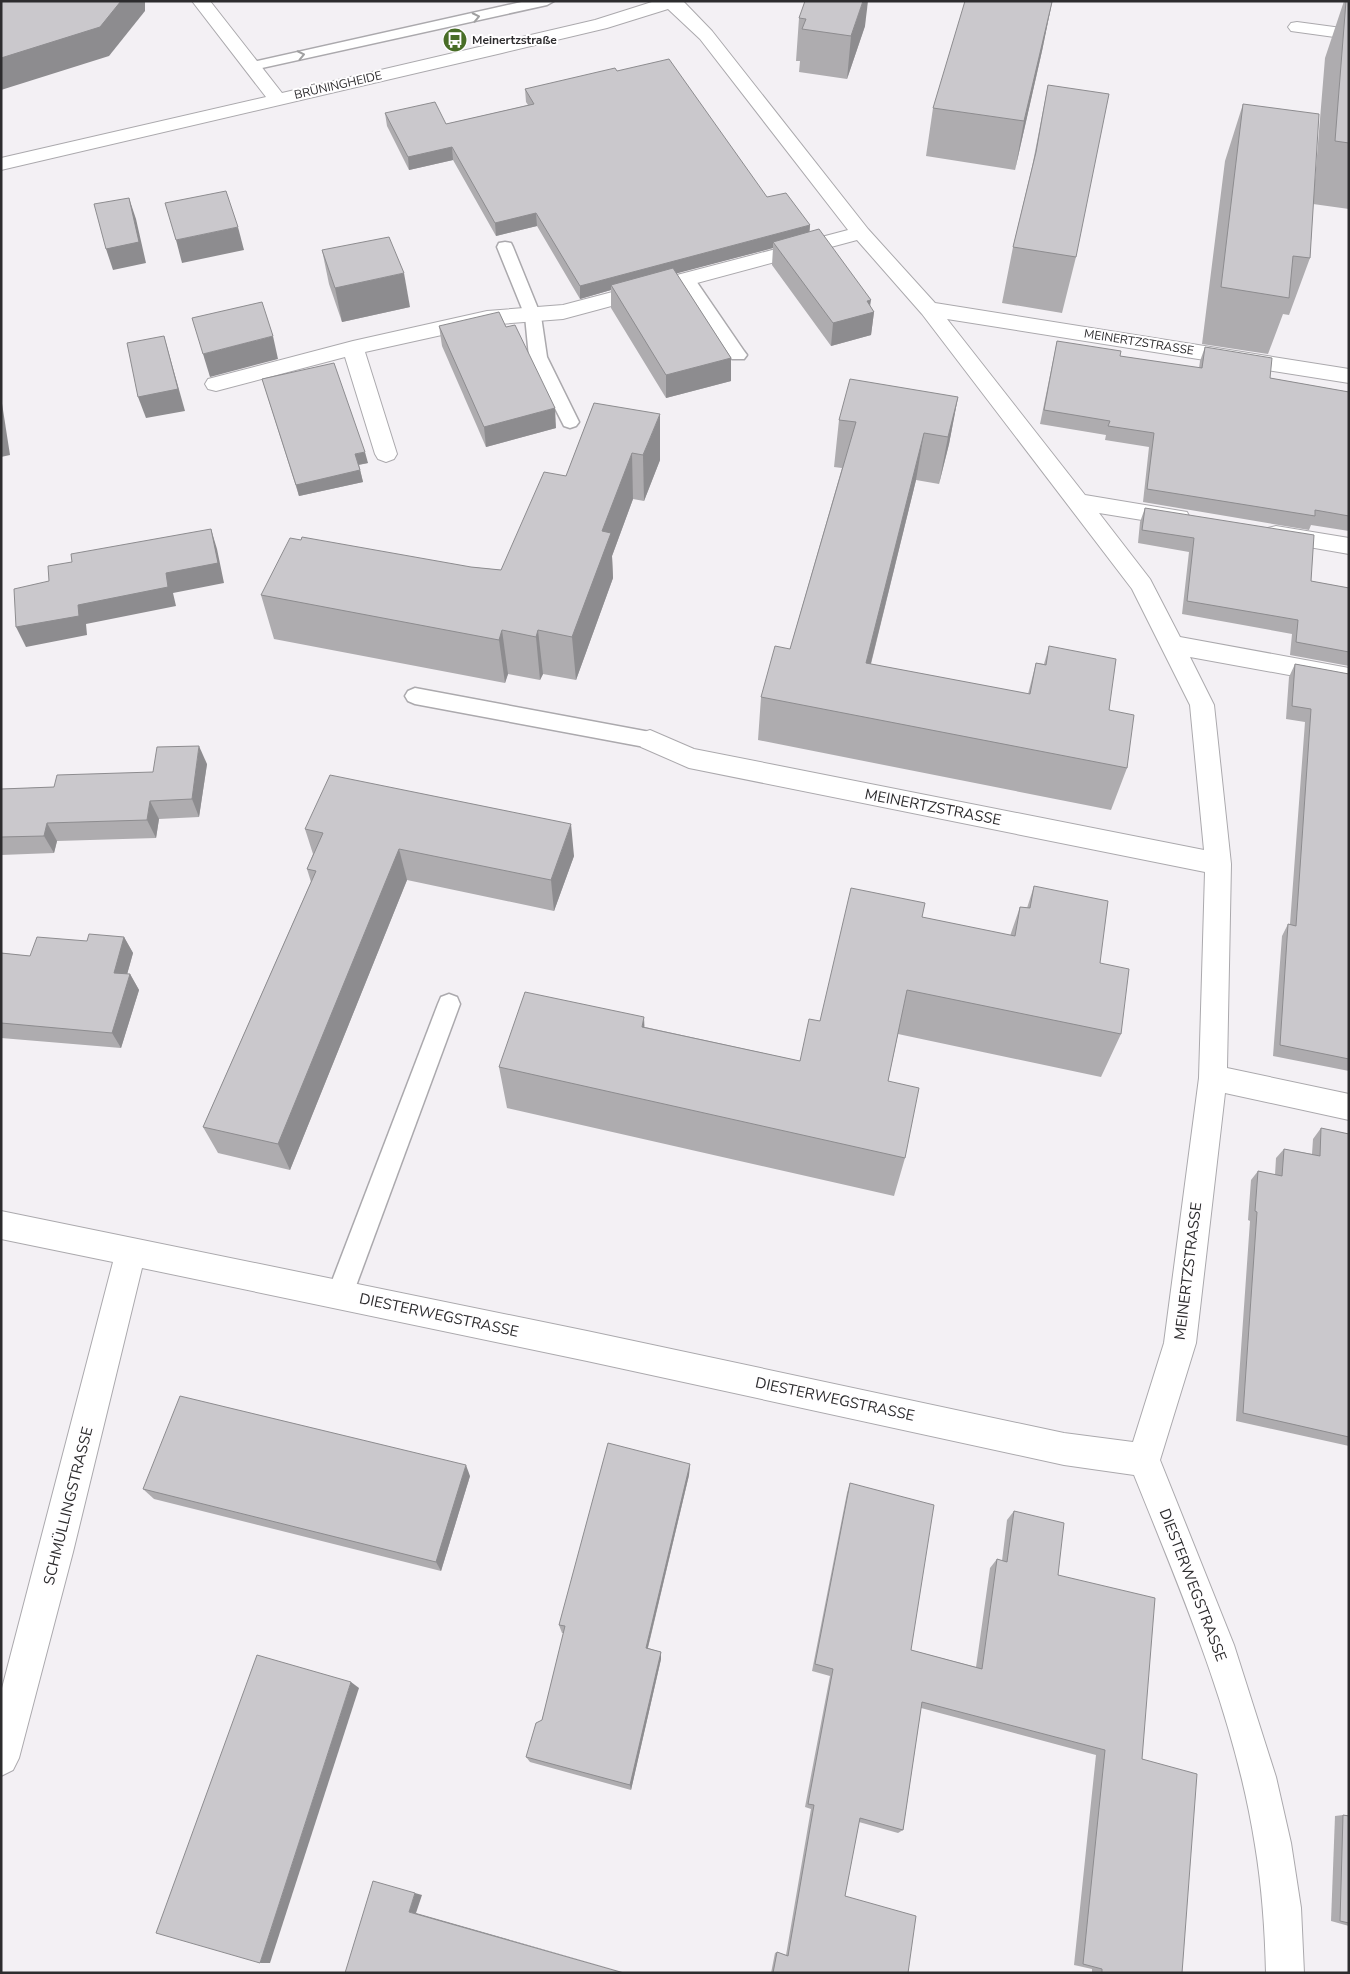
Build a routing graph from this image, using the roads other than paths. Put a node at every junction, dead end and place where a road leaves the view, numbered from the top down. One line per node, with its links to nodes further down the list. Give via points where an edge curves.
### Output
1 (201, 1): 6 (street)
2 (547, 1): 6 (lane, one-way to 2)
3 (672, 2): 7 (street, BRÜNINGHEIDE, via 600,24); 9 (street, MEINERTZSTRASSE, via 706,35)
4 (1297, 27): 5 (street)
5 (1349, 34)
6 (253, 66): 7 (street)
7 (278, 100): 8 (street, BRÜNINGHEIDE)
8 (1, 164)
9 (861, 233): 11 (street); 12 (street, MEINERTZSTRASSE)
10 (505, 247): 13 (lane)
11 (686, 279): 13 (street, via 563,312); 15 (lane)
12 (929, 308): 16 (street, MEINERTZSTRASSE); 20 (street, MEINERTZSTRASSE)
13 (533, 316): 14 (street, via 487,318); 18 (lane, via 538,356)
14 (353, 348): 17 (street); 19 (street)
15 (738, 355)
16 (1349, 376)
17 (216, 384)
18 (570, 422)
19 (386, 454)
20 (1078, 502): 21 (street); 24 (street, MEINERTZSTRASSE, via 1142,585)
21 (1204, 522)
22 (1253, 530): 23 (street)
23 (1349, 546)
24 (1172, 645): 25 (street); 28 (street, MEINERTZSTRASSE, via 1202,705)
25 (1349, 677)
26 (414, 696): 27 (lane)
27 (650, 740): 28 (street, MEINERTZSTRASSE, via 689,758)
28 (1218, 864): 30 (street, MEINERTZSTRASSE)
29 (449, 1004): 34 (lane)
30 (1213, 1078): 31 (street); 35 (street, MEINERTZSTRASSE, via 1180,1343)
31 (1349, 1107)
32 (1, 1225): 33 (street, DIESTERWEGSTRASSE)
33 (131, 1252): 34 (street, DIESTERWEGSTRASSE); 36 (street, SCHMÜLLINGSTRASSE)
34 (340, 1294): 35 (street, DIESTERWEGSTRASSE, via 1064,1449)
35 (1144, 1460): 37 (street, DIESTERWEGSTRASSE, via 1195,1582 1255,1767 1277,1874)
36 (1, 1758)
37 (1285, 1973)

